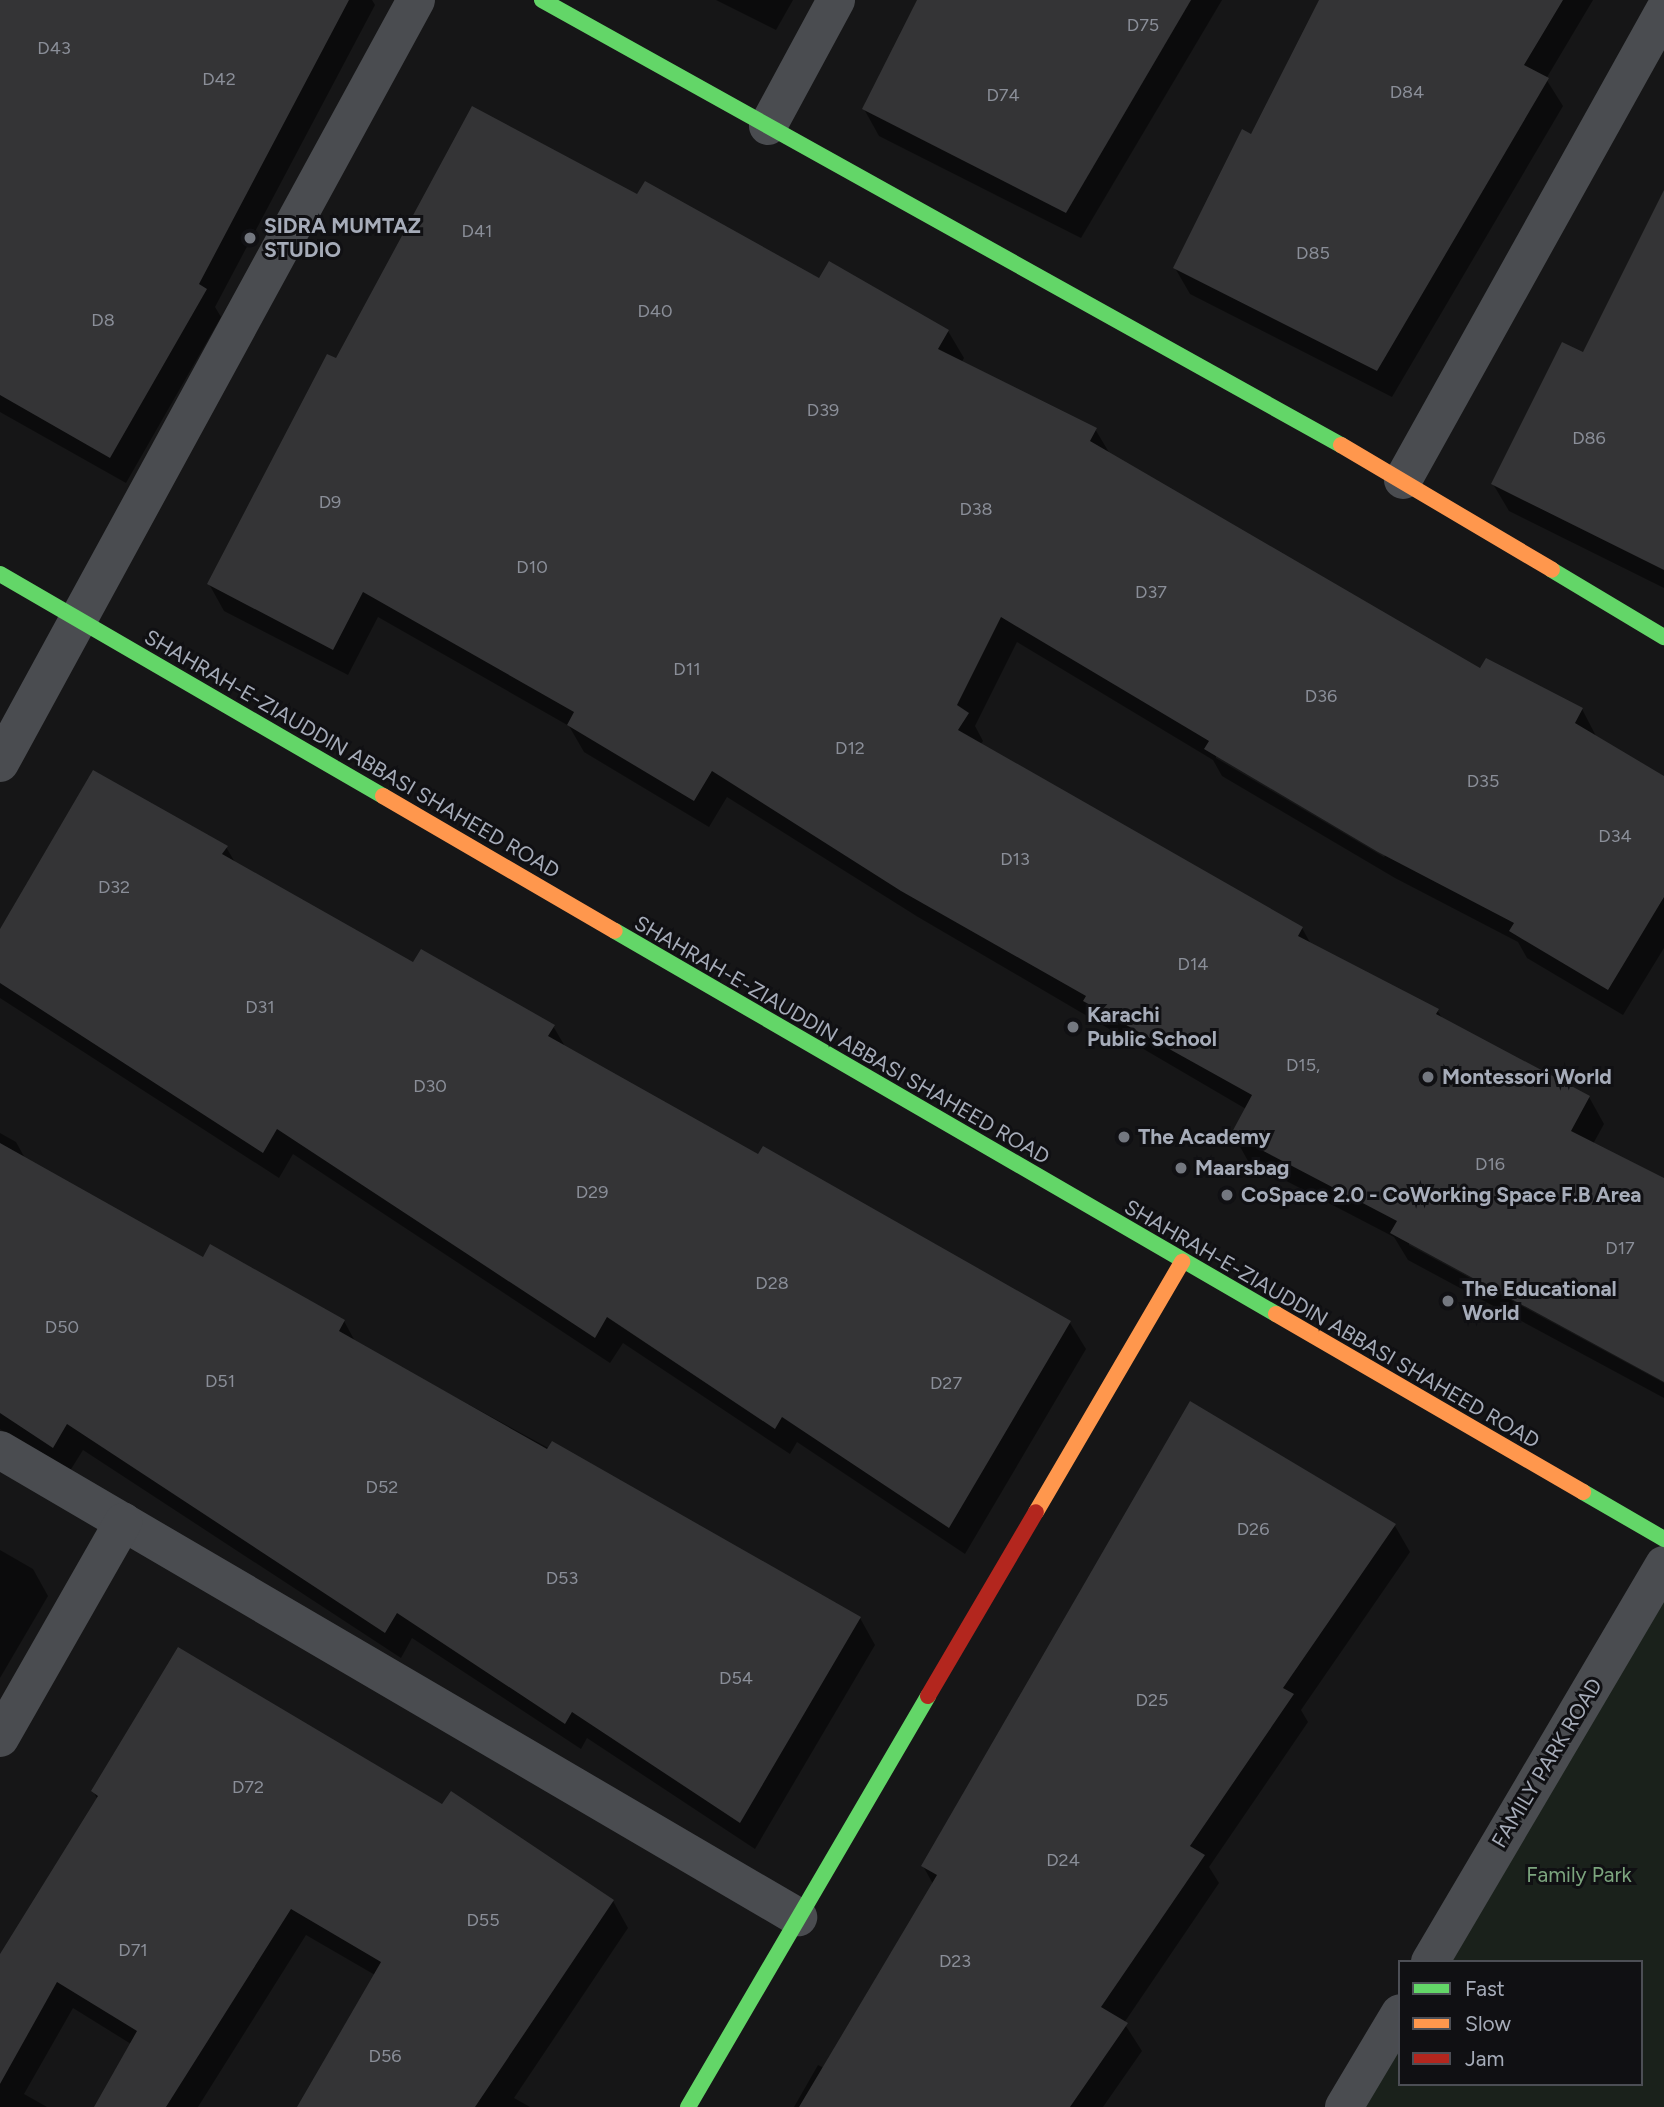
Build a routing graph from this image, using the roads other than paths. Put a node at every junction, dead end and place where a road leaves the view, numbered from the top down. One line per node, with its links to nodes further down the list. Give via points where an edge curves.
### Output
1 (416, 0): 8 (street)
2 (542, 0): 5 (street)
3 (836, 0): 5 (street)
4 (1664, 11): 6 (street)
5 (768, 126): 6 (street)
6 (1403, 480): 9 (street)
7 (0, 574): 8 (street, SHAHRAH-E-ZIAUDDIN ABBASI SHAHEED ROAD)
8 (80, 620): 10 (street); 11 (street, SHAHRAH-E-ZIAUDDIN ABBASI SHAHEED ROAD)
9 (1664, 637)
10 (0, 763)
11 (1182, 1262): 14 (street, SHAHRAH-E-ZIAUDDIN ABBASI SHAHEED ROAD); 17 (street)
12 (0, 1450): 13 (street)
13 (123, 1522): 16 (street); 17 (street)
14 (1664, 1539)
15 (1664, 1565): 18 (street, FAMILY PARK ROAD)
16 (0, 1738)
17 (798, 1917): 20 (street)
18 (1431, 1960)
19 (1398, 2016): 21 (street)
20 (688, 2107)
21 (1344, 2107)

